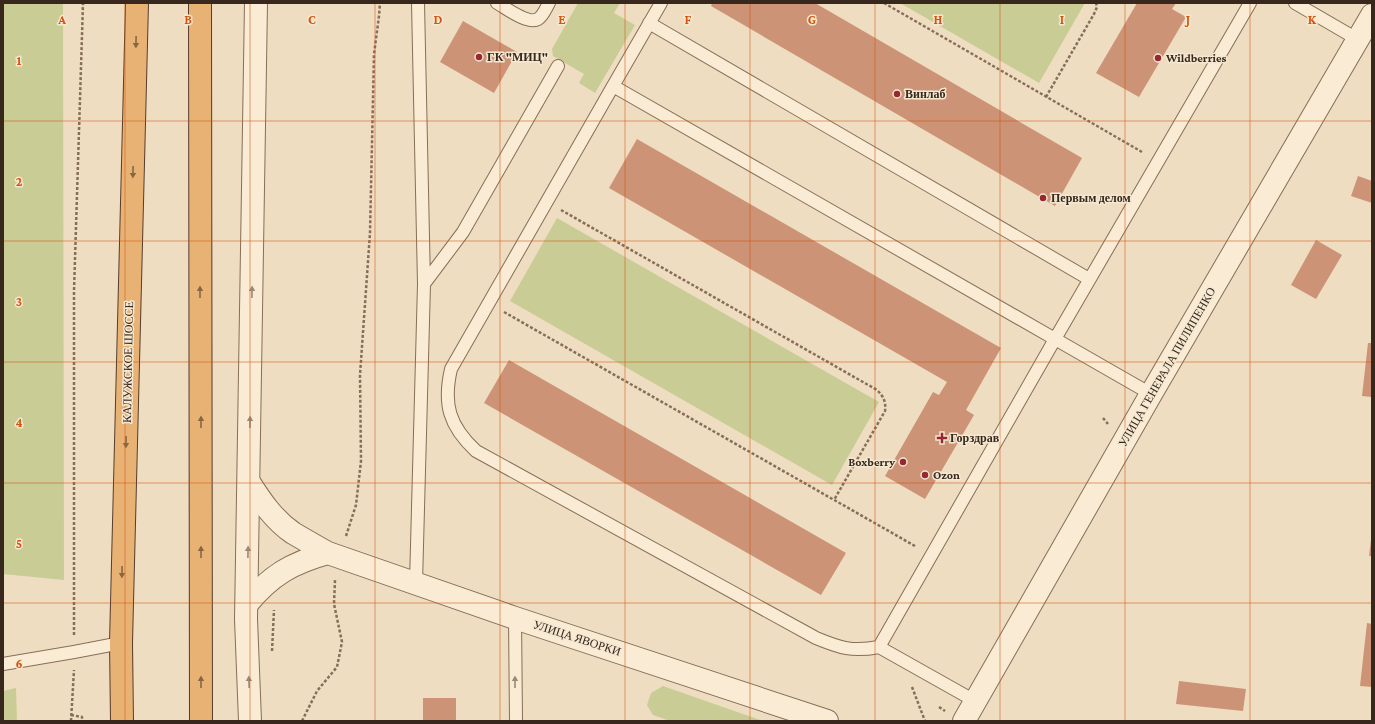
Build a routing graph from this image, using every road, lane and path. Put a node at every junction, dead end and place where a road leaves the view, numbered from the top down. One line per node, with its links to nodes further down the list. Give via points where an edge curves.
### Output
1 (83, 3): 38 (path, via 74,291)
2 (137, 3): 36 (highway, КАЛУЖСКОЕ ШОССЕ, one-way to 36)
3 (200, 3): 46 (highway, one-way to 3)
4 (256, 3): 27 (street, one-way to 4)
5 (380, 3): 29 (path, via 374,54 370,233 360,375 361,461 356,505)
6 (418, 3): 23 (lane)
7 (497, 3): 8 (lane, via 532,21 542,15)
8 (549, 3)
9 (661, 3): 15 (lane)
10 (884, 3): 19 (path)
11 (1096, 3): 19 (path, via 1094,14)
12 (1250, 3): 20 (lane)
13 (1295, 3): 16 (lane)
14 (1372, 15): 16 (street, УЛИЦА ГЕНЕРАЛА ПИЛИПЕНКО)
15 (649, 23): 18 (lane); 22 (lane)
16 (1357, 39): 26 (street, УЛИЦА ГЕНЕРАЛА ПИЛИПЕНКО)
17 (558, 66): 23 (lane, via 463,232)
18 (613, 86): 21 (lane); 25 (lane)
19 (1046, 97): 20 (path)
20 (1158, 162): 22 (lane)
21 (547, 202): 24 (lane); 28 (path, via 882,395 885,411)
22 (1089, 279): 25 (lane)
23 (424, 284): 33 (lane)
24 (489, 303): 28 (path); 37 (lane, via 452,368 447,385 450,416 456,429 476,451 816,638 850,649)
25 (1055, 339): 26 (lane); 31 (lane)
26 (1151, 394): 41 (street, УЛИЦА ГЕНЕРАЛА ПИЛИПЕНКО)
27 (249, 482): 30 (street, УЛИЦА ЯВОРКИ, via 277,519 292,532); 34 (street, one-way to 27)
28 (834, 500): 31 (path)
29 (345, 539)
30 (328, 554): 33 (street, УЛИЦА ЯВОРКИ); 34 (street, via 299,562 288,568 260,589)
31 (931, 556): 37 (lane)
32 (335, 580): 48 (path, via 334,604 342,642 337,667 317,691)
33 (416, 583): 35 (street, УЛИЦА ЯВОРКИ)
34 (247, 604): 47 (street, one-way to 34)
35 (515, 618): 49 (lane, one-way to 35); 50 (street, УЛИЦА ЯВОРКИ)
36 (120, 643): 38 (lane); 45 (highway, КАЛУЖСКОЕ ШОССЕ)
37 (879, 647): 39 (lane)
38 (74, 652): 40 (lane); 42 (path)
39 (902, 660): 41 (lane); 51 (path)
40 (3, 664)
41 (974, 702): 52 (street, УЛИЦА ГЕНЕРАЛА ПИЛИПЕНКО)
42 (71, 714): 43 (path); 44 (path, via 82,717)
43 (71, 721)
44 (82, 721)
45 (122, 721)
46 (201, 721)
47 (250, 721)
48 (302, 721)
49 (516, 721)
50 (827, 721)
51 (925, 721)
52 (964, 721)

